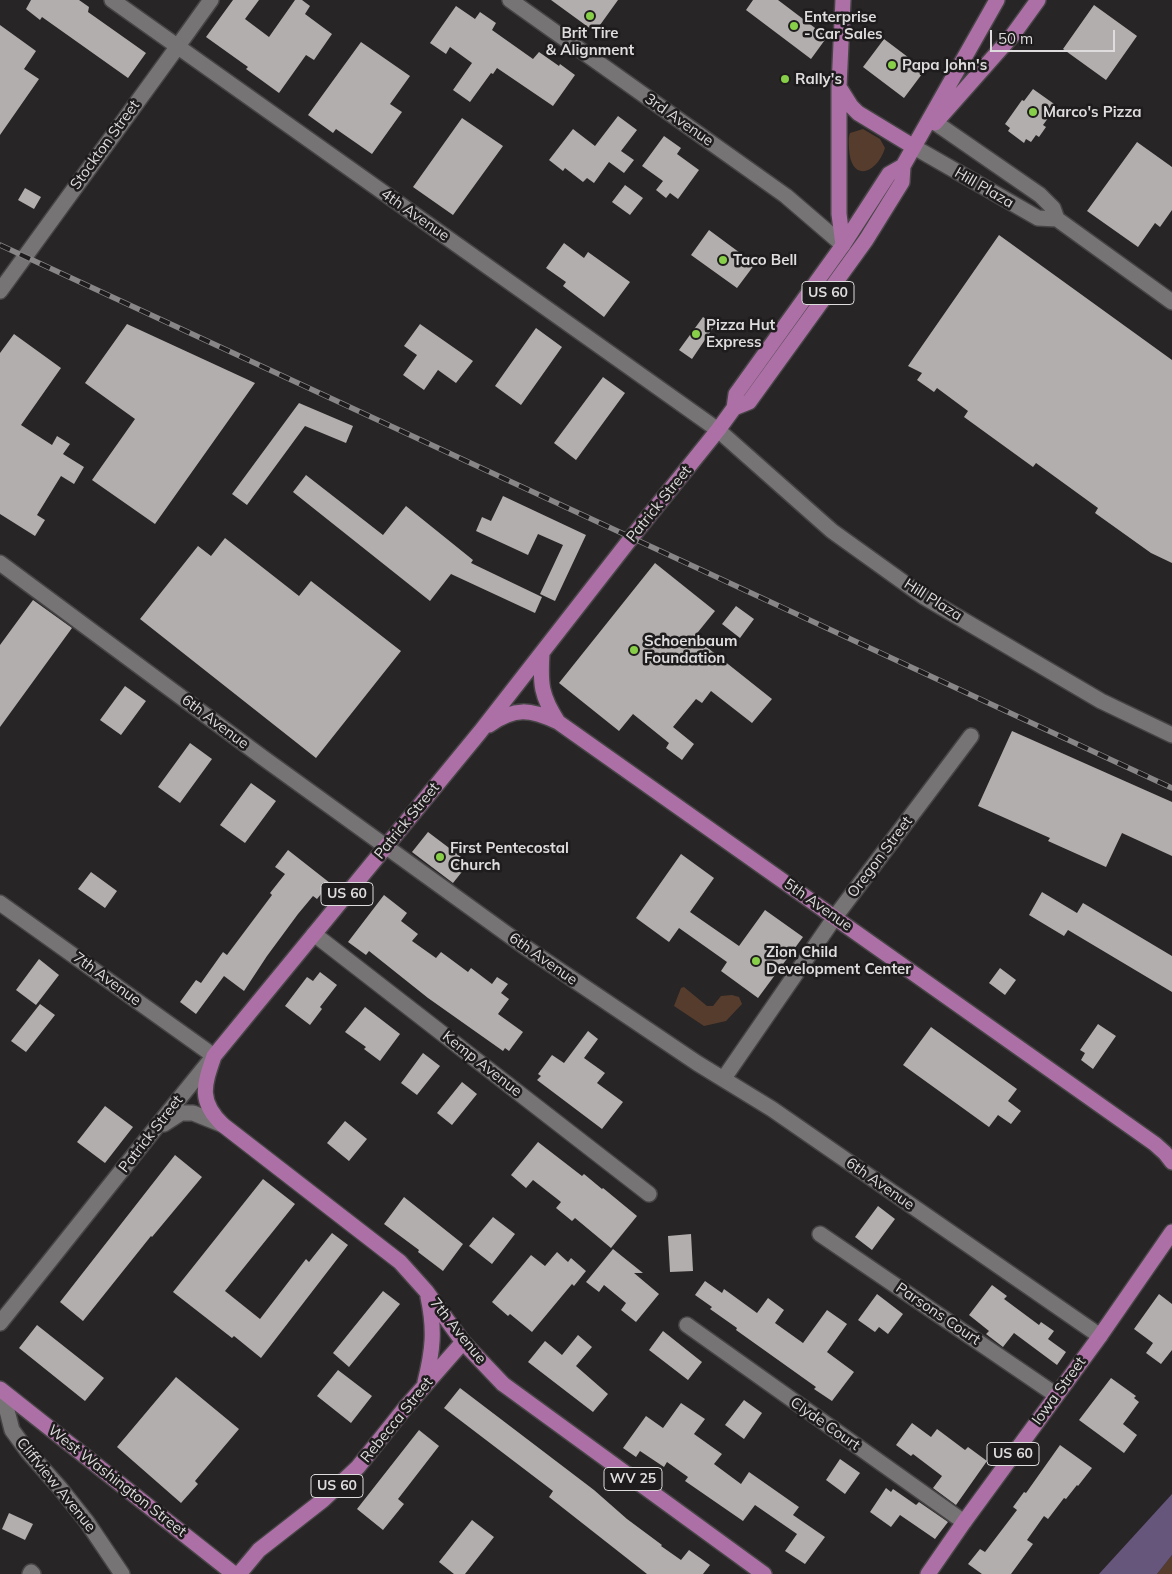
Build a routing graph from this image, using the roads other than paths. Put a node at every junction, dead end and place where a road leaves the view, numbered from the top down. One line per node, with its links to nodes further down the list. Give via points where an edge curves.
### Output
1 (112, 0): 7 (street, 4th Avenue)
2 (211, 0): 7 (street, Stockton Street)
3 (510, 0): 13 (street, 3rd Avenue, via 786,196)
4 (842, 0): 8 (main road)
5 (998, 0): 9 (main road)
6 (1038, 0): 9 (main road, via 1012,36)
7 (178, 46): 14 (street, Stockton Street); 18 (street, 4th Avenue)
8 (839, 87): 10 (main road, via 858,113); 13 (main road, via 839,214)
9 (933, 121): 10 (main road, Patrick Street); 12 (street, Hill Plaza, via 1040,195 1053,208)
10 (914, 147): 11 (main road, Patrick Street / US 60); 12 (street, Hill Plaza, via 1038,218)
11 (903, 166): 13 (main road, Patrick Street / US 60, via 889,174); 17 (main road, Patrick Street / US 60, via 902,182 866,240 749,402)
12 (1057, 220): 16 (street, Hill Plaza)
13 (843, 245): 17 (main road, Patrick Street / US 60, via 736,394)
14 (5, 274): 15 (street, Stockton Street)
15 (0, 291)
16 (1172, 302)
17 (734, 408): 18 (main road, Patrick Street / US 60)
18 (718, 430): 20 (main road, Patrick Street / US 60); 23 (street, Hill Plaza, via 832,531 924,596 1101,701)
19 (0, 563): 25 (street, 6th Avenue)
20 (542, 653): 21 (main road, via 544,696); 22 (main road, Patrick Street / US 60)
21 (558, 722): 22 (main road, via 542,714 524,711 503,716); 27 (main road, 5th Avenue)
22 (480, 732): 25 (main road, Patrick Street / US 60)
23 (1172, 735)
24 (971, 736): 27 (street, Oregon Street)
25 (386, 846): 28 (main road, Patrick Street / US 60); 30 (street, 6th Avenue, via 562,973)
26 (0, 902): 29 (street, 7th Avenue)
27 (835, 917): 30 (street, Oregon Street); 33 (main road, 5th Avenue, via 1155,1144)
28 (314, 934): 29 (main road, Patrick Street / US 60); 34 (street, Kemp Avenue)
29 (214, 1056): 31 (main road, US 60, via 207,1078 207,1104); 32 (street, Patrick Street)
30 (724, 1078): 40 (street, 6th Avenue)
31 (223, 1124): 32 (street, 7th Avenue, via 181,1113); 37 (main road, 7th Avenue / US 60, via 400,1262)
32 (152, 1131): 38 (street, Patrick Street)
33 (1172, 1162)
34 (649, 1194)
35 (1172, 1232): 40 (main road, Iowa Street / US 60)
36 (820, 1234): 44 (street, Parsons Court)
37 (426, 1291): 41 (main road, 7th Avenue / WV 25); 42 (main road, US 60, via 433,1330)
38 (0, 1323)
39 (687, 1326): 45 (street, Clyde Court)
40 (1100, 1336): 44 (main road, Iowa Street / US 60)
41 (463, 1342): 42 (main road, Rebecca Street); 49 (main road, 7th Avenue / WV 25, via 503,1384)
42 (424, 1386): 48 (main road, Rebecca Street / US 60, via 358,1467 259,1550)
43 (1, 1390): 46 (street, Cliffview Avenue, via 12,1430 87,1522); 47 (main road, West Washington Street)
44 (1056, 1395): 45 (main road, Iowa Street / US 60)
45 (964, 1522): 50 (main road, Iowa Street / US 60)
46 (122, 1574)
47 (234, 1574)
48 (239, 1574)
49 (764, 1574)
50 (928, 1574)

